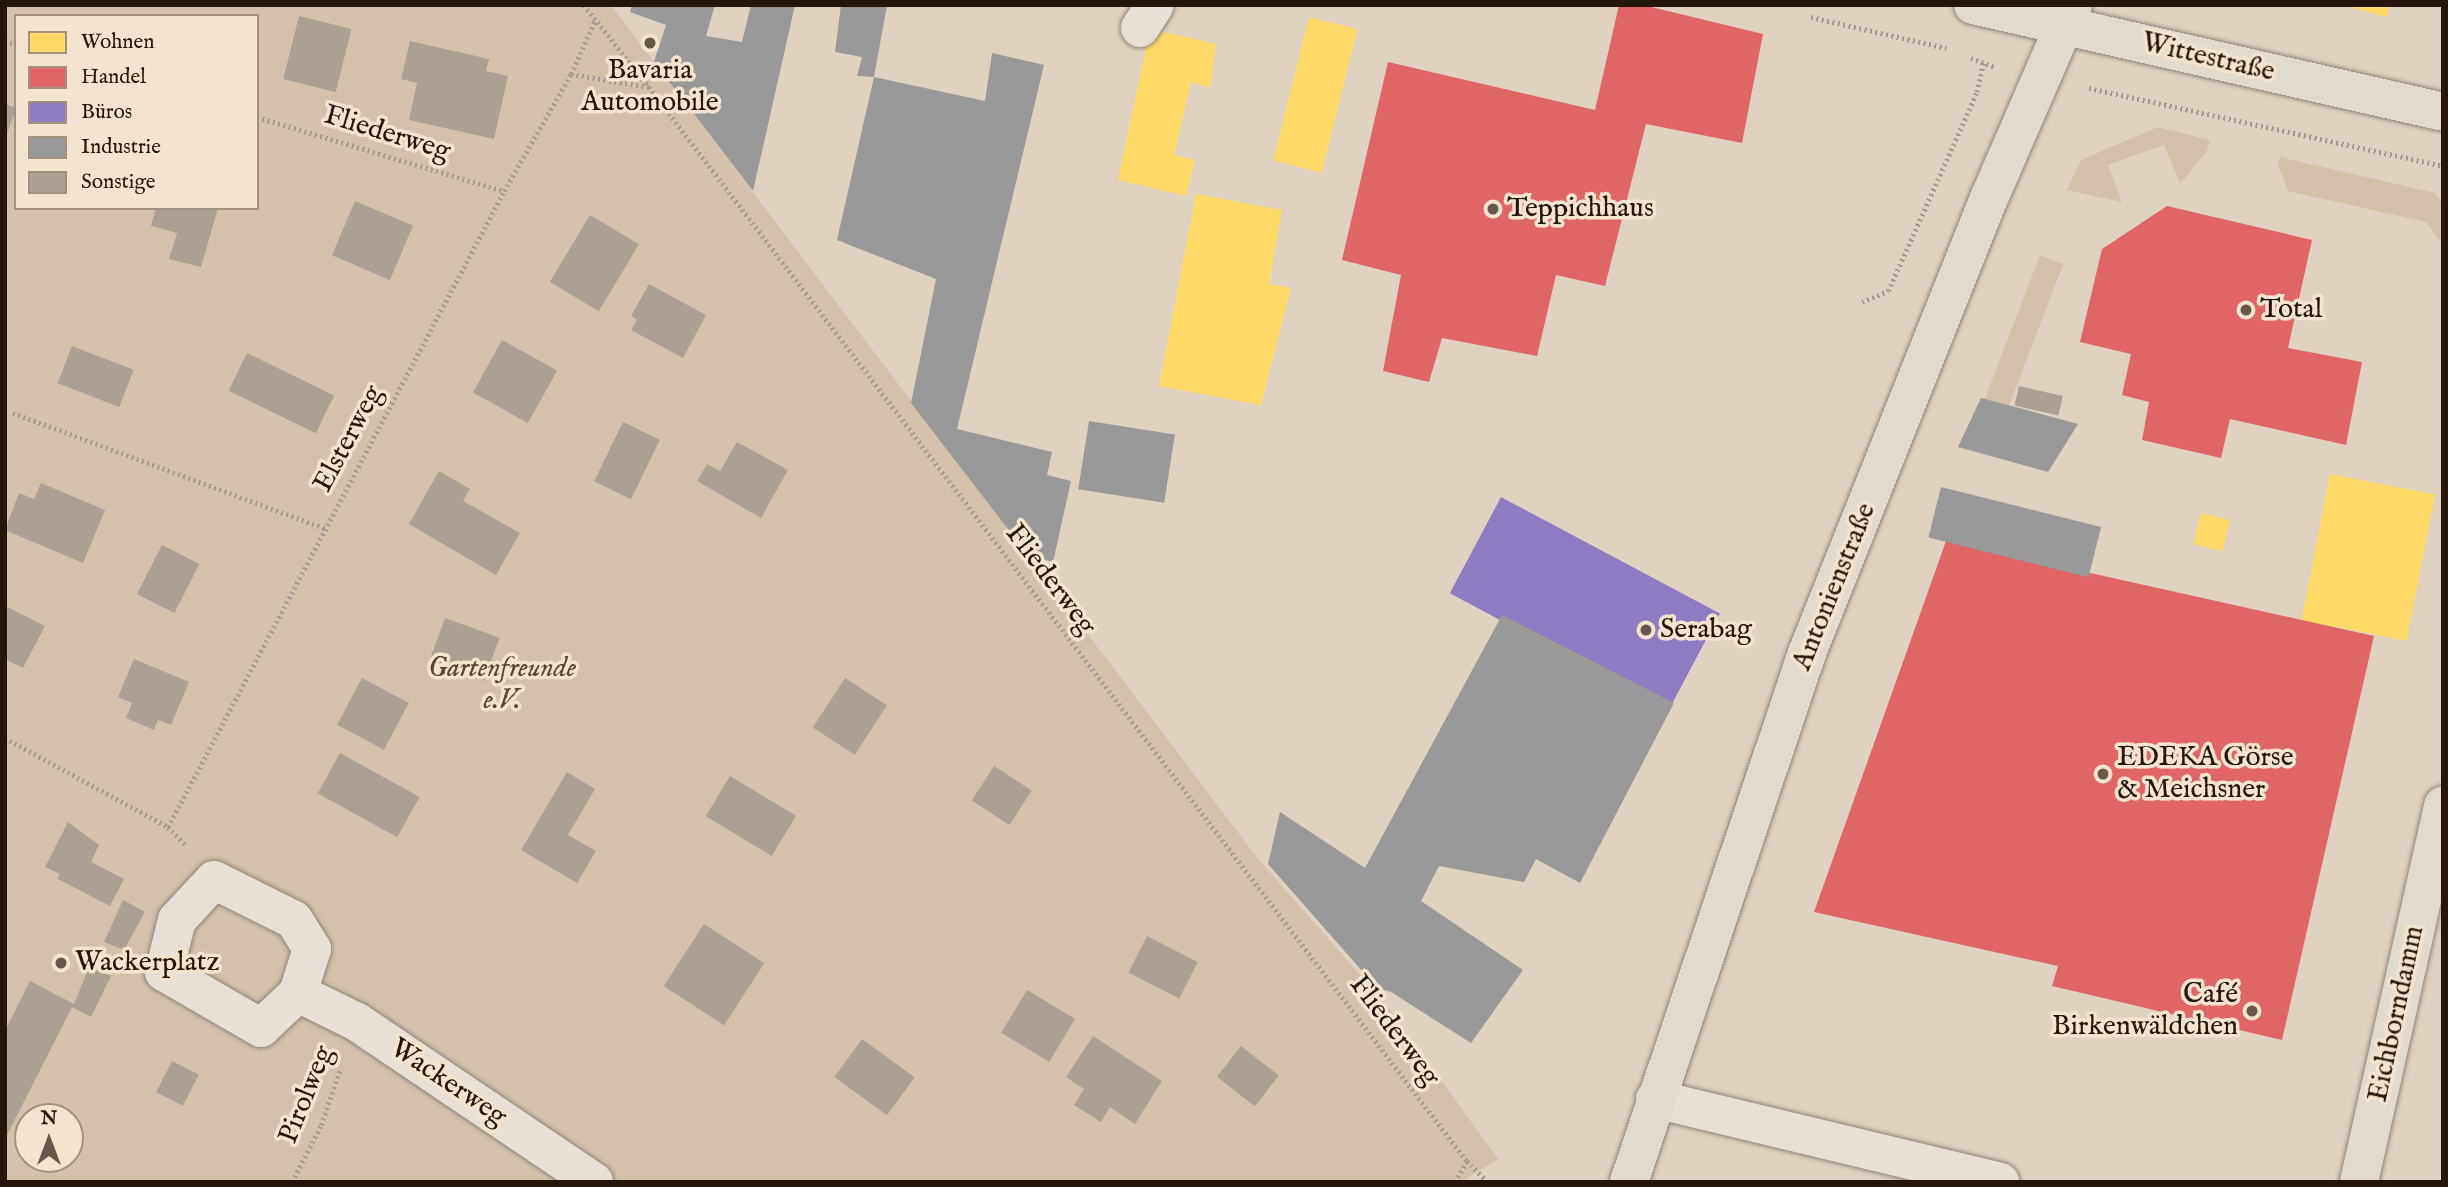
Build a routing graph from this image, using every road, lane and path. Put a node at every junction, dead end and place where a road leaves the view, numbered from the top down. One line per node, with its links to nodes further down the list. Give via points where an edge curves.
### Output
1 (584, 5): 5 (path, Fliederweg)
2 (1973, 5): 3 (main road, Wittestraße)
3 (2068, 15): 11 (main road, Wittestraße); 24 (main road, Antonienstraße, via 1990,195 1807,653)
4 (1811, 17): 6 (path)
5 (595, 20): 8 (path, Elsterweg); 9 (path, Fliederweg)
6 (1939, 45)
7 (1987, 55): 15 (path, via 1977,92 1888,291)
8 (571, 74): 9 (path); 14 (path, Elsterweg)
9 (649, 87): 25 (path, Fliederweg)
10 (2140, 100): 13 (path)
11 (2443, 112)
12 (259, 118): 14 (path, Fliederweg)
13 (2443, 166)
14 (504, 191): 17 (path, Elsterweg)
15 (1862, 302)
16 (13, 413): 17 (path)
17 (326, 529): 20 (path, Elsterweg)
18 (5, 738): 20 (path)
19 (2443, 805): 32 (main road, Eichborndamm)
20 (168, 827): 21 (path)
21 (214, 880): 22 (street, via 294,920 312,949); 22 (street, via 177,920 164,972 261,1028)
22 (298, 993): 23 (street, Wackerweg)
23 (357, 1022): 26 (path, Pirolweg, via 321,1125); 27 (street, Wackerweg)
24 (1655, 1099): 30 (main road, Antonienstraße); 31 (street)
25 (1466, 1161): 28 (path); 29 (path, Fliederweg)
26 (292, 1182)
27 (594, 1182)
28 (1455, 1182)
29 (1488, 1182)
30 (1629, 1182)
31 (2000, 1182)
32 (2360, 1182)

